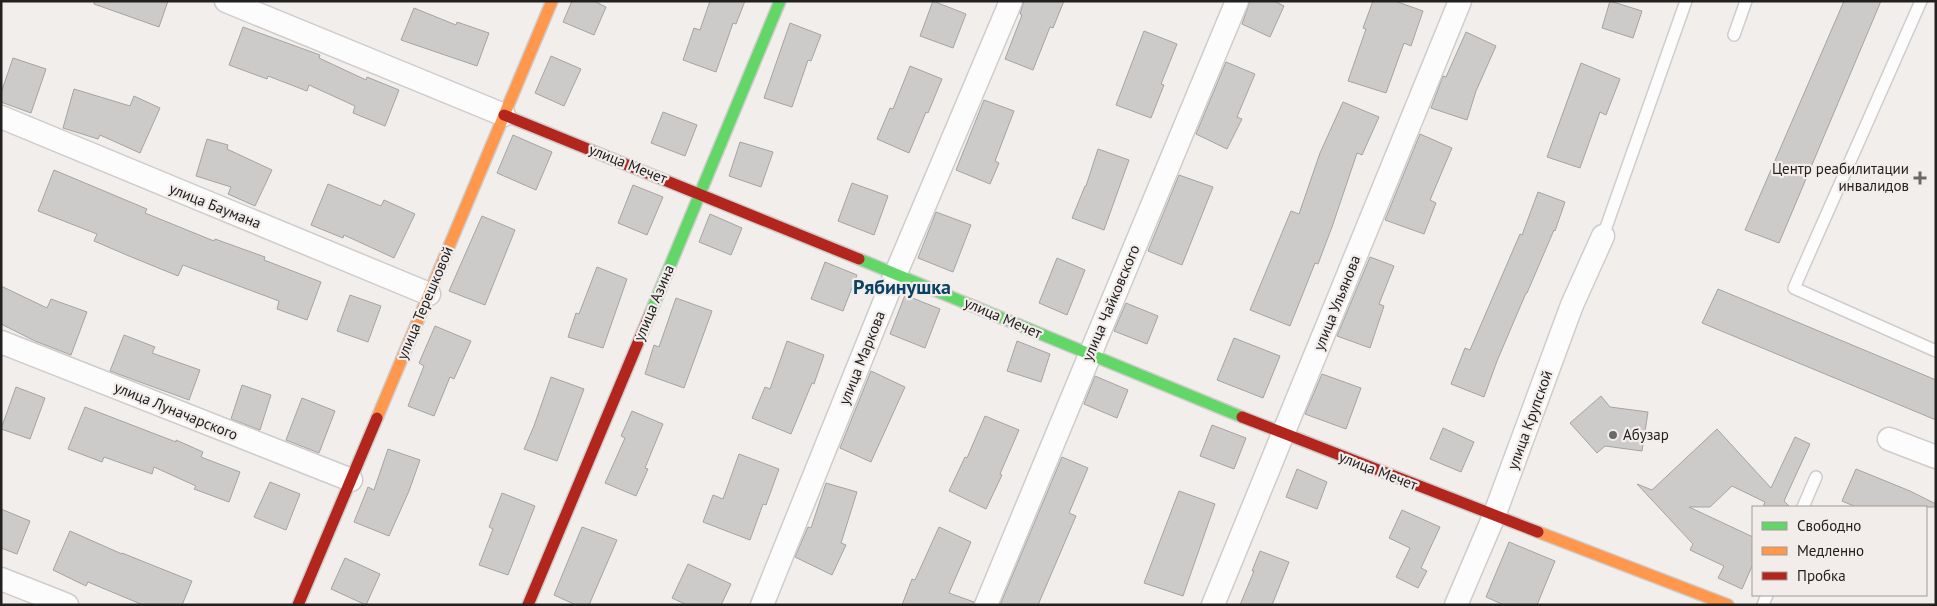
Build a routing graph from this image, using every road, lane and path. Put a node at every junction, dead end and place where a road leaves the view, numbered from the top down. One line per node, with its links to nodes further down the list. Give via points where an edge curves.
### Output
1 (226, 1): 11 (street, улица Мечет)
2 (552, 1): 11 (street, улица Терешковой)
3 (780, 1): 13 (street, улица Азина)
4 (1011, 1): 15 (street, улица Маркова)
5 (1237, 1): 19 (street, улица Чайковского)
6 (1460, 1): 20 (street, улица Ульянова)
7 (1686, 1): 14 (lane)
8 (1746, 1): 10 (lane)
9 (1921, 1): 18 (lane, via 1794,288)
10 (1734, 35)
11 (504, 115): 13 (street, улица Мечет); 16 (street, улица Терешковой)
12 (1, 118): 16 (street, улица Баумана)
13 (700, 193): 15 (street, улица Мечет); 31 (street, улица Азина)
14 (1603, 236): 26 (street, улица Крупской, via 1572,305)
15 (896, 273): 19 (street, улица Мечет); 32 (street, улица Маркова)
16 (429, 294): 24 (street, улица Терешковой)
17 (1, 342): 24 (street, улица Луначарского)
18 (1936, 350)
19 (1090, 353): 20 (street, улица Мечет); 33 (street, улица Чайковского)
20 (1284, 434): 26 (street, улица Мечет); 34 (street, улица Ульянова)
21 (1889, 439): 22 (street)
22 (1936, 457)
23 (1816, 477): 25 (lane)
24 (351, 480): 30 (street, улица Терешковой)
25 (1803, 506)
26 (1494, 516): 28 (street, улица Мечет); 35 (street, улица Крупской)
27 (1, 579): 29 (street)
28 (1704, 600): 36 (street, улица Мечет)
29 (67, 605)
30 (298, 605)
31 (528, 605)
32 (762, 605)
33 (986, 605)
34 (1213, 605)
35 (1456, 605)
36 (1728, 605)

